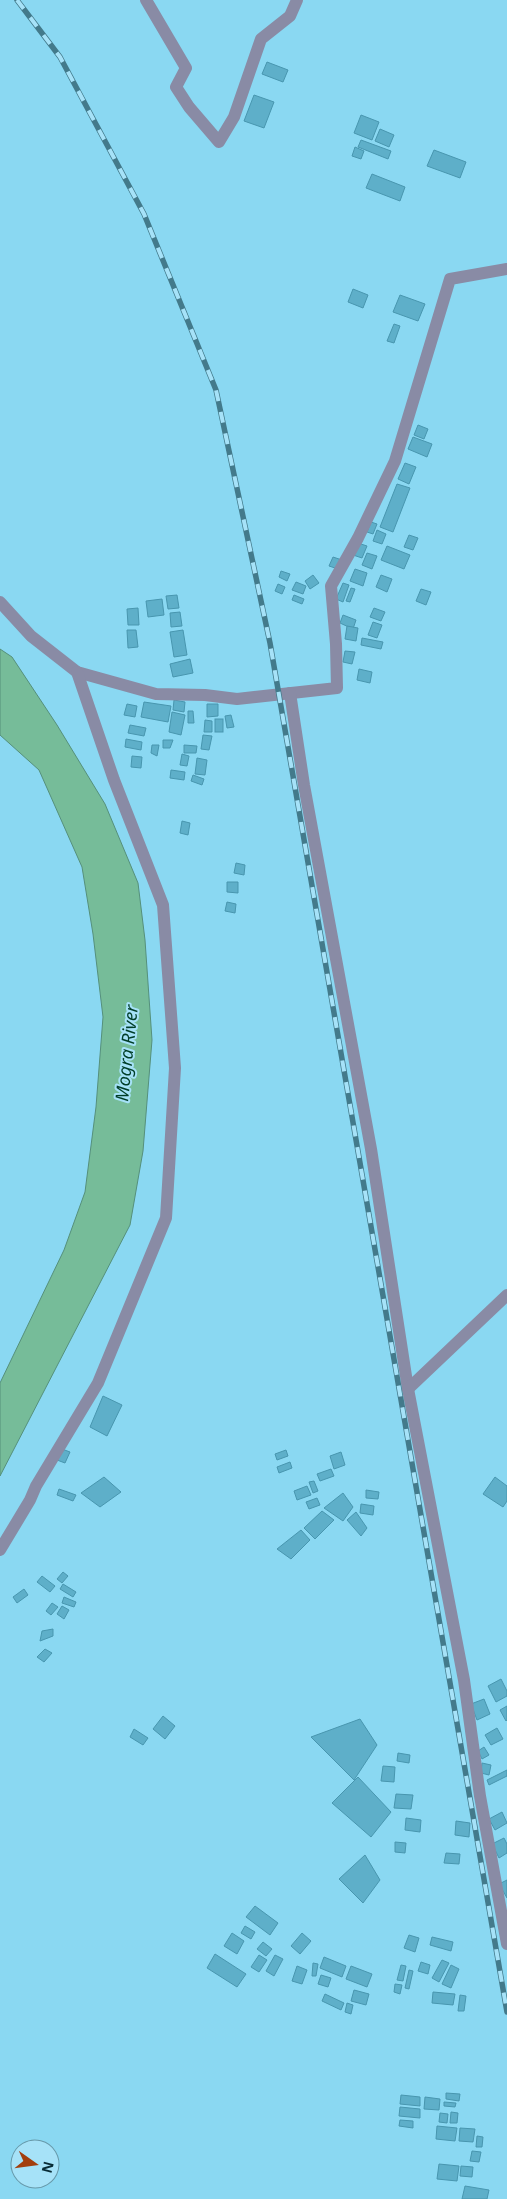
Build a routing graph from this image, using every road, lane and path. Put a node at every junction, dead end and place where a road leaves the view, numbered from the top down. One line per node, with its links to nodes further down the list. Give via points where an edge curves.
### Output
1 (146, 0): 2 (street, via 186,68 176,87 219,142 234,117 261,39 290,16)
2 (297, 0)
3 (507, 269): 6 (street, via 450,279 395,462 331,586 337,688)
4 (0, 602): 5 (street, via 31,636)
5 (77, 672): 6 (street, via 156,694 237,699); 9 (street, via 114,780 163,905 175,1068 166,1218 98,1383)
6 (290, 693): 8 (street, via 304,785 372,1149)
7 (507, 1295): 8 (street)
8 (408, 1390): 10 (street, via 464,1680 480,1796)
9 (0, 1550)
10 (507, 1944)

